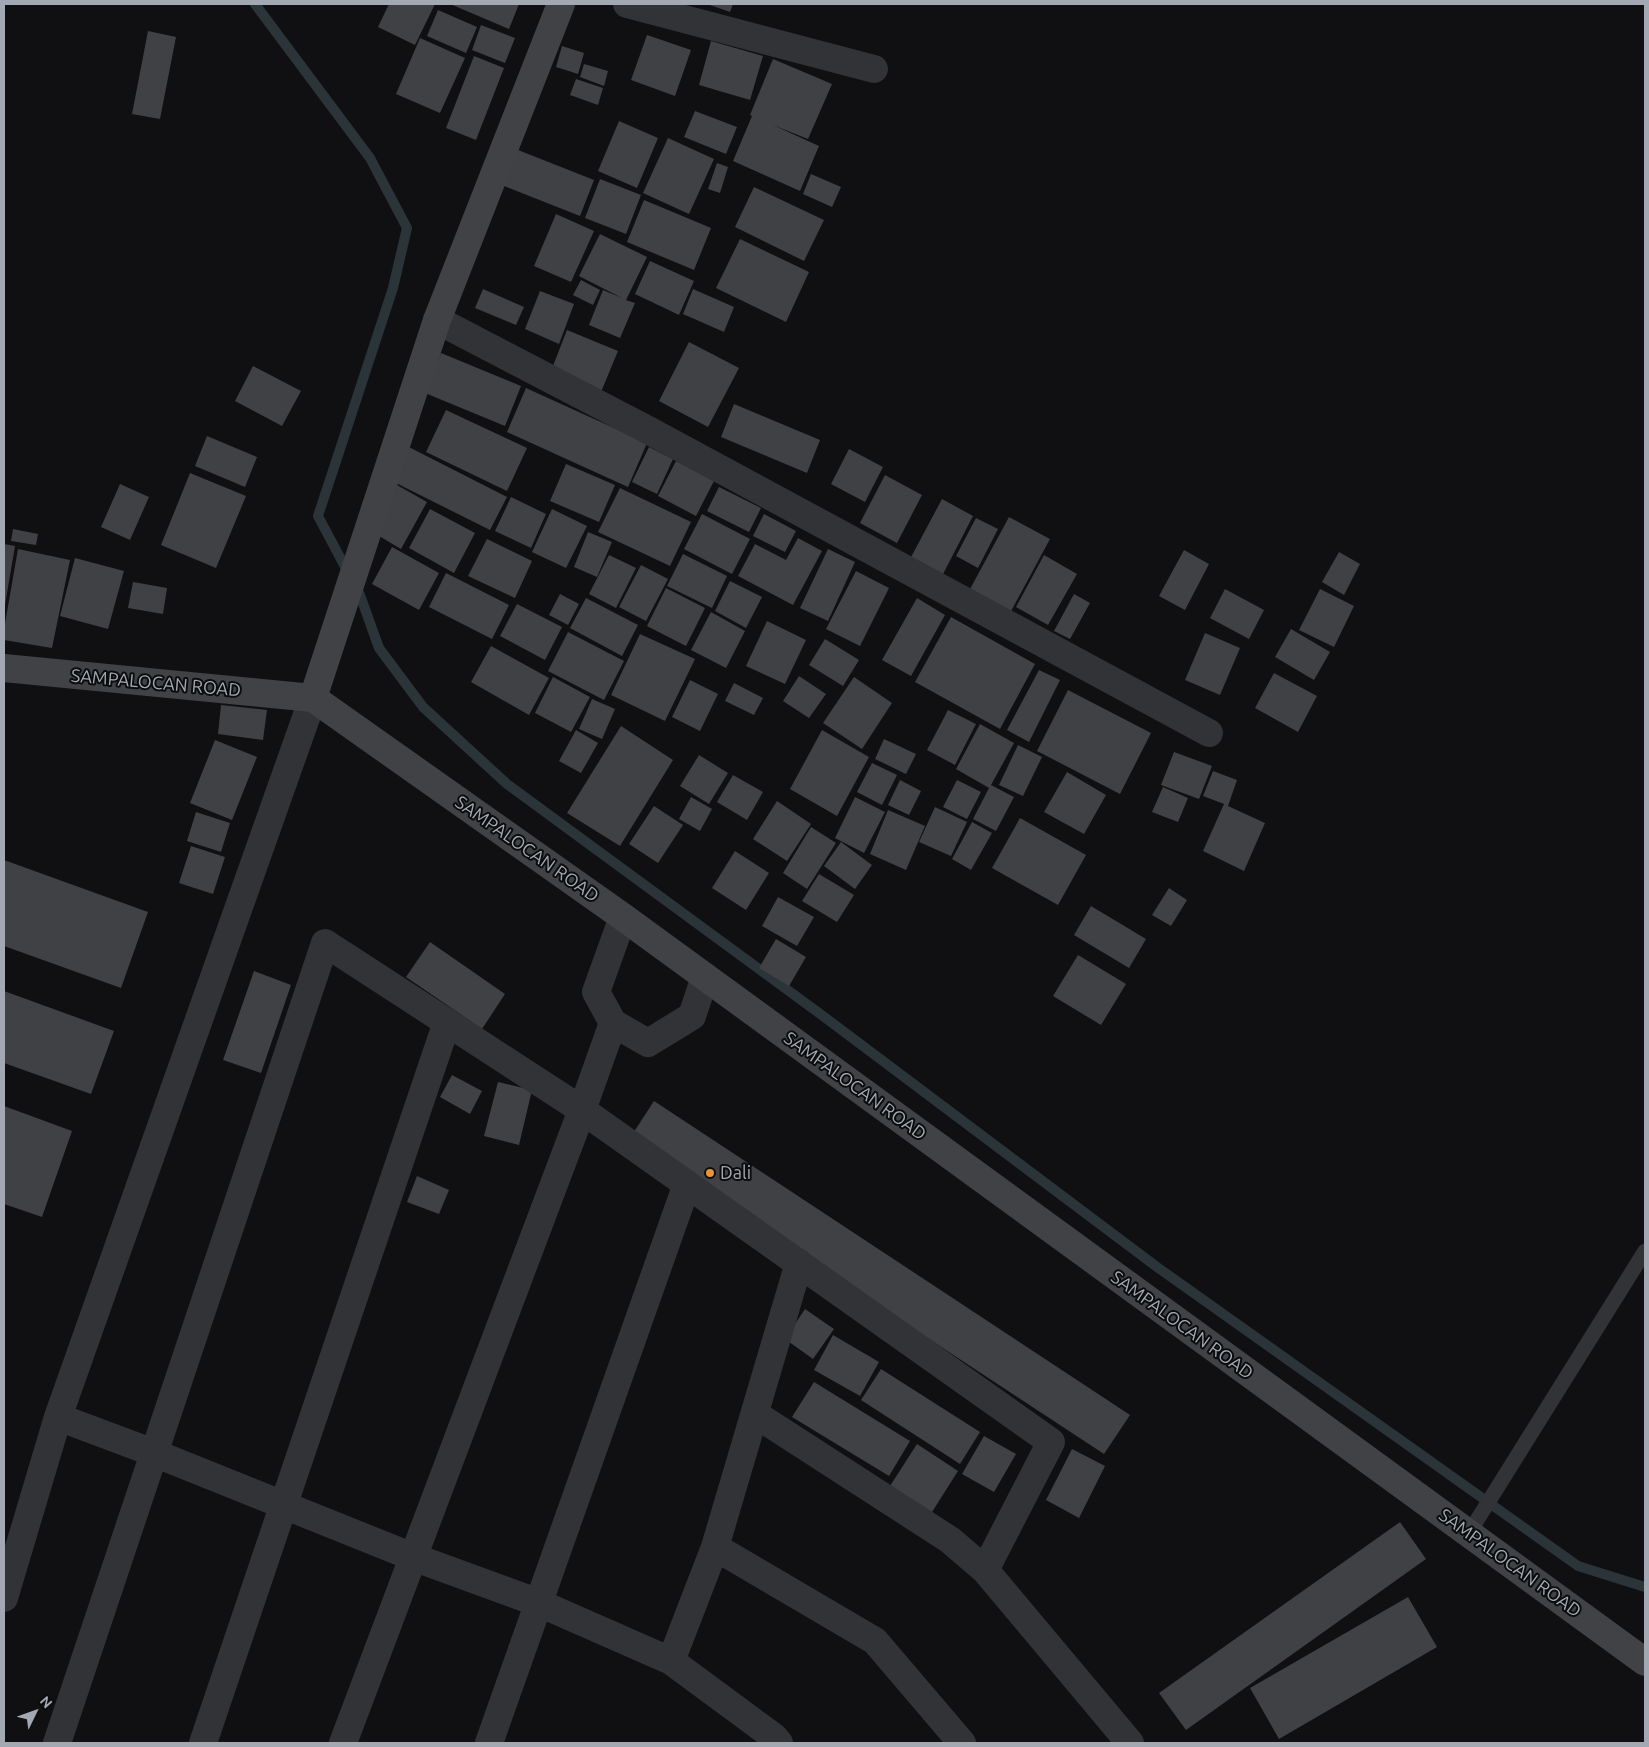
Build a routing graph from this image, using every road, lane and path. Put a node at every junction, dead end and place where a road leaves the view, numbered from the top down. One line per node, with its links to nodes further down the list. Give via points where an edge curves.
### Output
1 (561, 4): 4 (main road)
2 (627, 4): 3 (street)
3 (874, 69)
4 (437, 320): 6 (main road); 7 (street, via 648,430)
5 (4, 668): 6 (main road, SAMPALOCAN ROAD)
6 (312, 698): 8 (main road, SAMPALOCAN ROAD); 17 (street)
7 (1208, 733)
8 (623, 917): 9 (main road, SAMPALOCAN ROAD); 11 (street, via 596,992)
9 (705, 977): 11 (street, via 692,1016 648,1043); 20 (main road, SAMPALOCAN ROAD)
10 (447, 1022): 12 (street); 18 (street, via 325,943); 19 (street)
11 (613, 1023): 12 (street)
12 (582, 1110): 13 (street); 22 (street)
13 (687, 1184): 15 (street); 25 (street)
14 (1645, 1251): 20 (lane)
15 (799, 1263): 16 (street); 23 (street, via 1051,1442)
16 (754, 1414): 21 (street); 23 (street, via 950,1540)
17 (58, 1417): 18 (street); 24 (street)
18 (154, 1453): 19 (street); 28 (street)
19 (284, 1505): 22 (street); 29 (street)
20 (1469, 1533): 27 (main road, SAMPALOCAN ROAD)
21 (715, 1547): 26 (street); 33 (street, via 875,1641)
22 (413, 1557): 25 (street); 30 (street)
23 (985, 1570): 34 (street)
24 (4, 1598)
25 (539, 1603): 26 (street); 31 (street)
26 (671, 1661): 32 (street)
27 (1645, 1662)
28 (57, 1743)
29 (203, 1743)
30 (343, 1743)
31 (489, 1743)
32 (779, 1743)
33 (962, 1743)
34 (1130, 1743)

